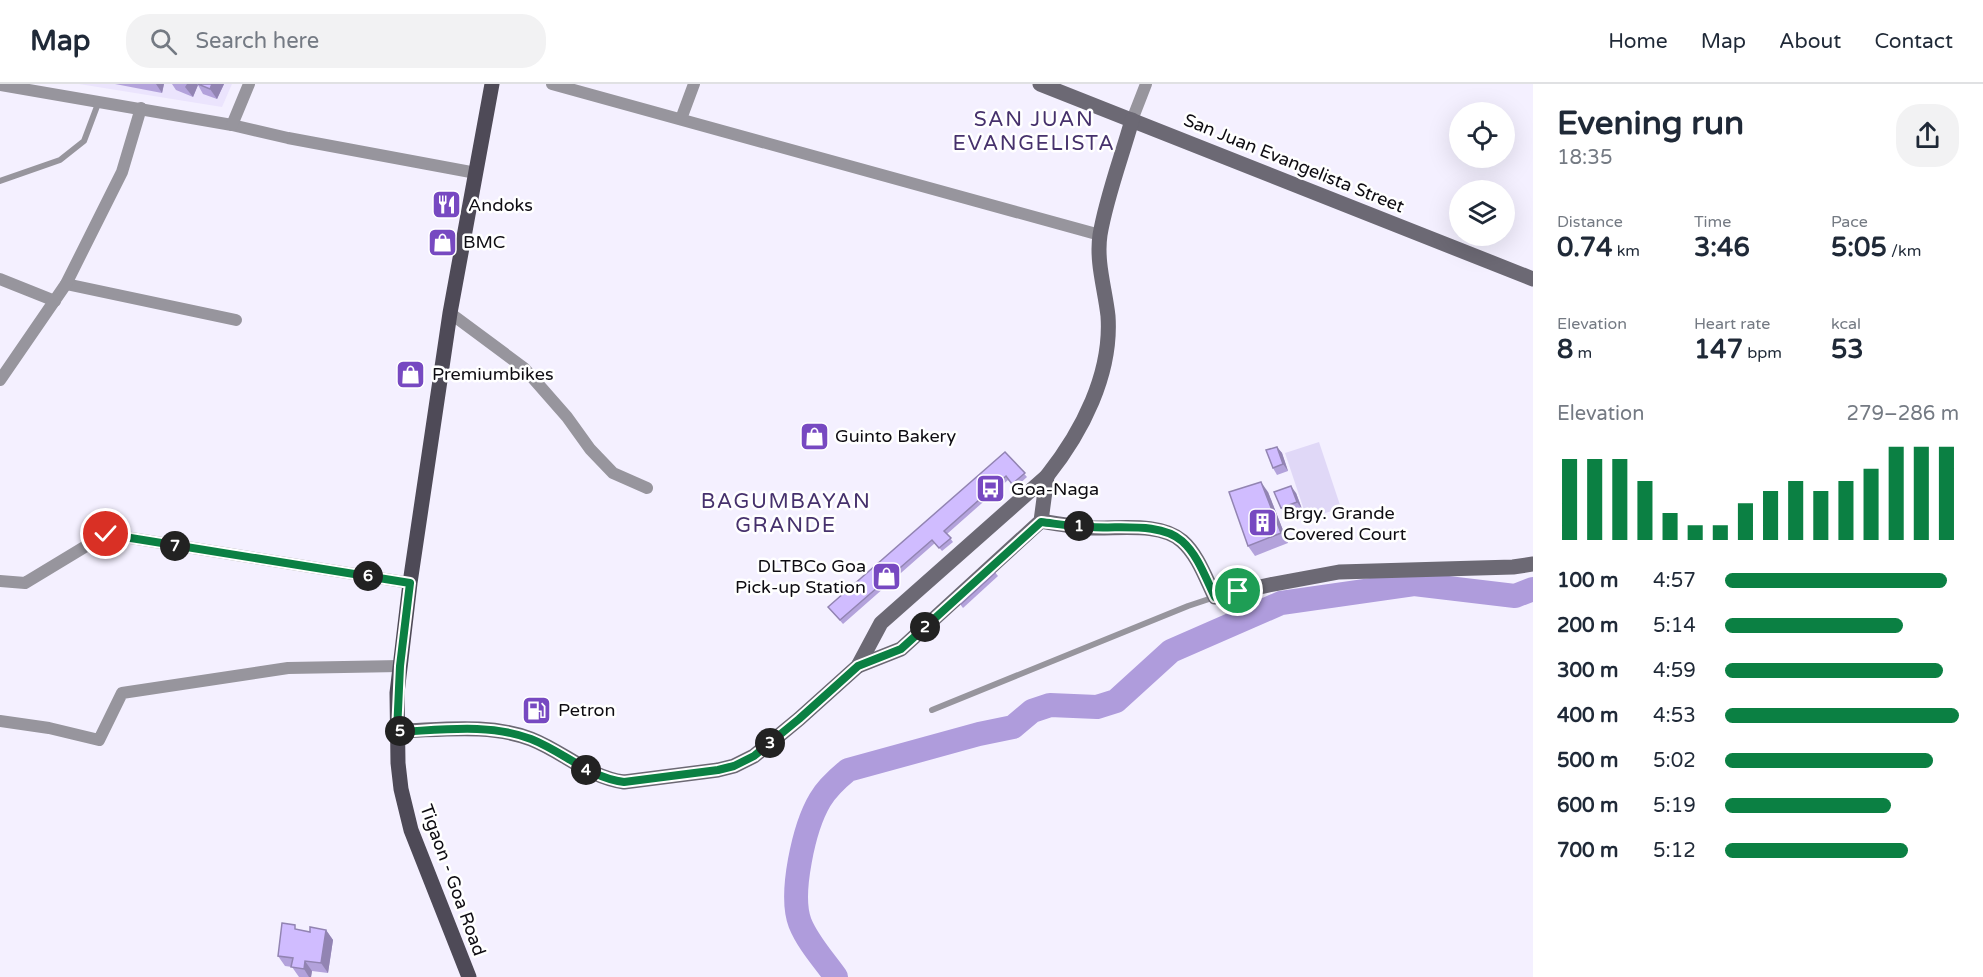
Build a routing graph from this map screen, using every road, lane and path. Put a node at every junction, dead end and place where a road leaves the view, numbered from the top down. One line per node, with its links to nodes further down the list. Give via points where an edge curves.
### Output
1 (249, 84): 12 (street)
2 (492, 84): 13 (main road, Tigaon - Goa Road)
3 (552, 84): 10 (street)
4 (694, 84): 10 (street)
5 (1040, 84): 11 (street, San Juan Evangelista Street)
6 (1146, 84): 11 (street)
7 (0, 85): 8 (street)
8 (99, 101): 9 (street); 14 (lane, via 84,141 60,160)
9 (141, 108): 12 (street); 18 (street, via 122,172)
10 (681, 119): 15 (street)
11 (1132, 120): 15 (street); 17 (street, San Juan Evangelista Street)
12 (232, 124): 13 (street)
13 (476, 173): 20 (main road, Tigaon - Goa Road)
14 (0, 181)
15 (1100, 235): 23 (street, via 1099,267 1108,323 1104,361 1083,422)
16 (0, 279): 19 (street)
17 (1533, 279)
18 (66, 284): 19 (street); 21 (street)
19 (55, 301): 22 (street)
20 (450, 313): 24 (street, via 524,368 590,449 614,472); 28 (main road, Tigaon - Goa Road)
21 (236, 320)
22 (1, 376)
23 (1047, 476): 25 (street); 31 (street, via 881,623)
24 (647, 488)
25 (1041, 522): 29 (street, via 1147,529 1173,535 1198,562); 31 (street, via 901,649)
26 (1533, 564): 29 (street, via 1339,572)
27 (0, 581): 28 (street, via 25,583 106,534)
28 (410, 583): 30 (main road, Tigaon - Goa Road)
29 (1215, 597): 32 (lane)
30 (400, 666): 33 (street, via 288,668 122,693 99,740); 34 (main road, Tigaon - Goa Road)
31 (858, 666): 34 (street, via 754,756 734,766 697,773 624,782 588,771 533,740 502,731 483,728)
32 (932, 710)
33 (0, 721)
34 (397, 732): 35 (main road, Tigaon - Goa Road, via 399,771 411,830)
35 (469, 977)

